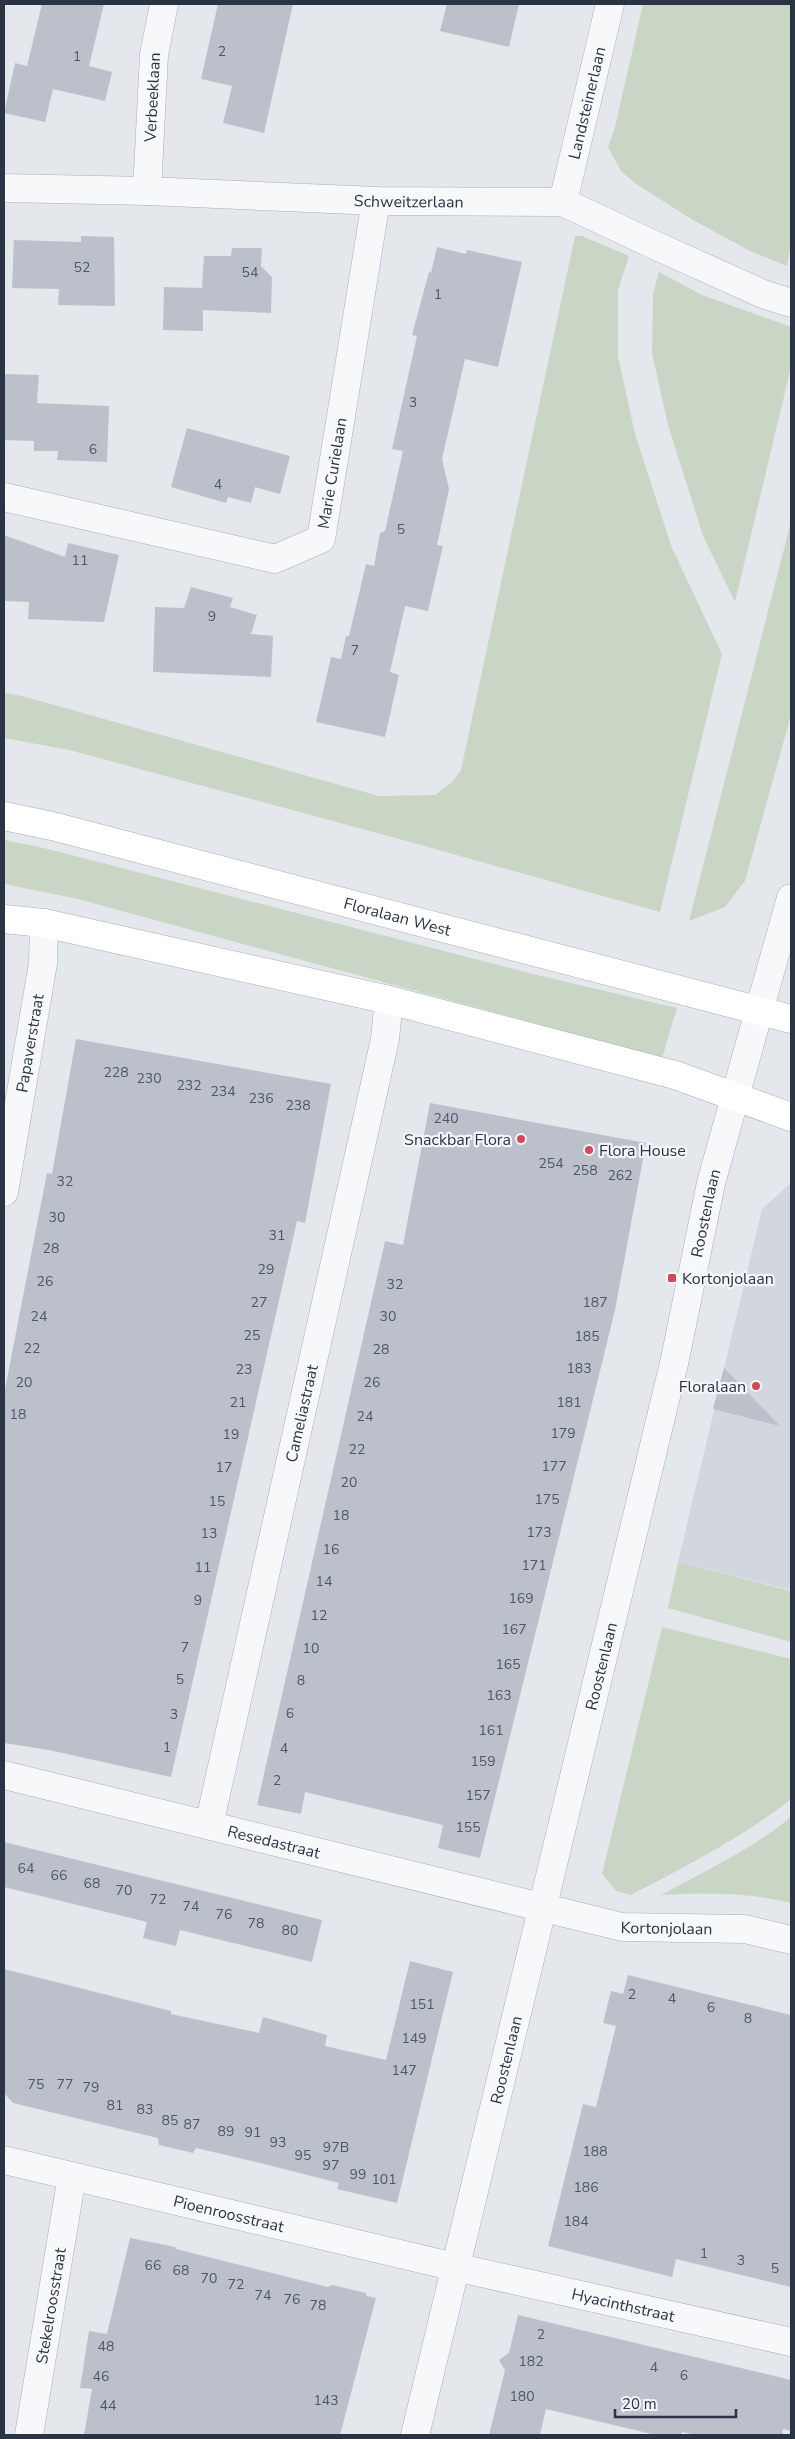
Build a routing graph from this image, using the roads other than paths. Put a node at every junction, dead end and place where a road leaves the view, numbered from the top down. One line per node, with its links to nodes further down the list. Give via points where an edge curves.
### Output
1 (164, 4): 4 (street, Verbeeklaan, via 154,55)
2 (610, 4): 6 (street, Landsteinerlaan)
3 (4, 188): 4 (street, Schweitzerlaan)
4 (147, 191): 5 (street, Schweitzerlaan)
5 (376, 201): 6 (street, Schweitzerlaan); 8 (street, Marie Curielaan, via 321,539 275,559)
6 (563, 202): 7 (street, Schweitzerlaan, via 763,294)
7 (791, 303)
8 (4, 497)
9 (4, 816): 14 (main road, Floralaan West)
10 (791, 898): 14 (street, Roostenlaan)
11 (4, 919): 12 (main road)
12 (44, 923): 13 (main road); 18 (street, Papaverstraat, via 43,963)
13 (389, 1000): 16 (main road, via 675,1075); 20 (street, Cameliastraat, via 385,1039)
14 (759, 1011): 15 (main road, Floralaan West); 16 (street, Roostenlaan)
15 (791, 1019)
16 (736, 1098): 17 (main road); 21 (street, Roostenlaan, via 712,1183 675,1359)
17 (791, 1117)
18 (4, 1192)
19 (4, 1775): 20 (street, Resedastraat)
20 (209, 1824): 21 (street, Resedastraat)
21 (542, 1907): 22 (street, Kortonjolaan, via 622,1927 745,1929); 25 (street, Roostenlaan)
22 (791, 1940)
23 (4, 2160): 24 (street, Pioenroosstraat)
24 (72, 2176): 25 (street, Pioenroosstraat); 27 (street, Stekelroosstraat)
25 (455, 2267): 26 (street, Hyacinthstraat); 28 (street, Roostenlaan)
26 (791, 2342)
27 (29, 2435)
28 (415, 2435)

